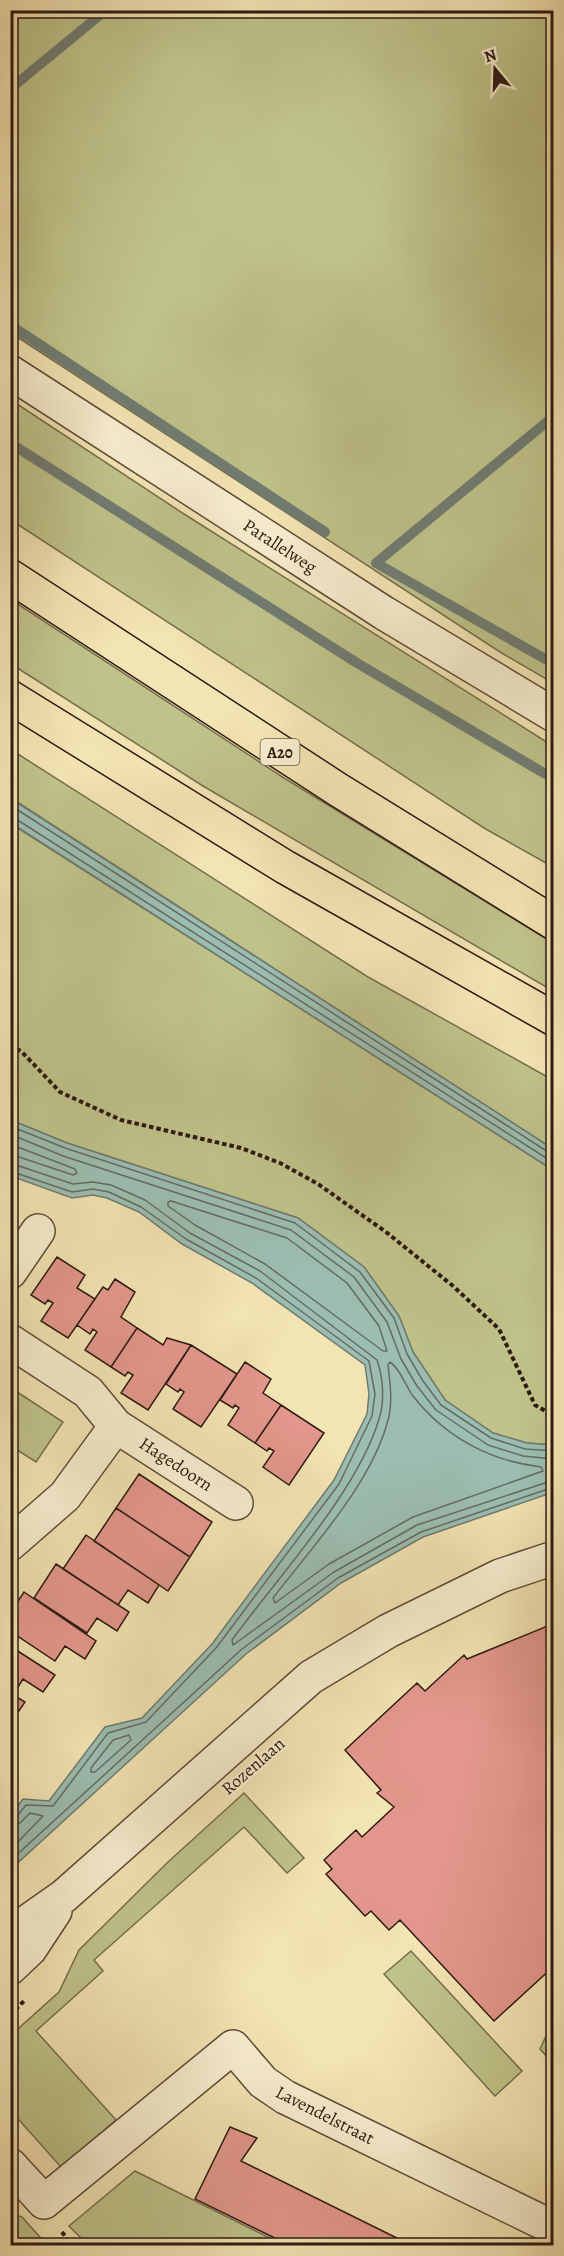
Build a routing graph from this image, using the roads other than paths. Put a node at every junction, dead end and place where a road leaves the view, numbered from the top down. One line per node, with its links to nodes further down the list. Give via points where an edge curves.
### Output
1 (10, 372): 4 (street, Parallelweg, via 384,614)
2 (10, 576): 5 (highway, A20, via 337,789)
3 (10, 697): 6 (highway, via 285,867)
4 (554, 715)
5 (554, 923)
6 (554, 1019)
7 (38, 1231): 8 (street)
8 (10, 1272)
9 (10, 1341): 10 (street, Hagedoorn, via 88,1392)
10 (116, 1426): 11 (street, Hagedoorn); 12 (street, via 65,1496)
11 (236, 1503)
12 (10, 1544)
13 (554, 1558): 14 (street, Rozenlaan, via 490,1581 388,1631 311,1677)
14 (64, 1896): 15 (street, Rozenlaan); 16 (street, Rozenlaan, via 30,1949)
15 (10, 1934)
16 (10, 1968)
17 (10, 2165): 18 (street, Lavendelstraat, via 44,2202 233,2047 263,2082 285,2097)
18 (554, 2228)

